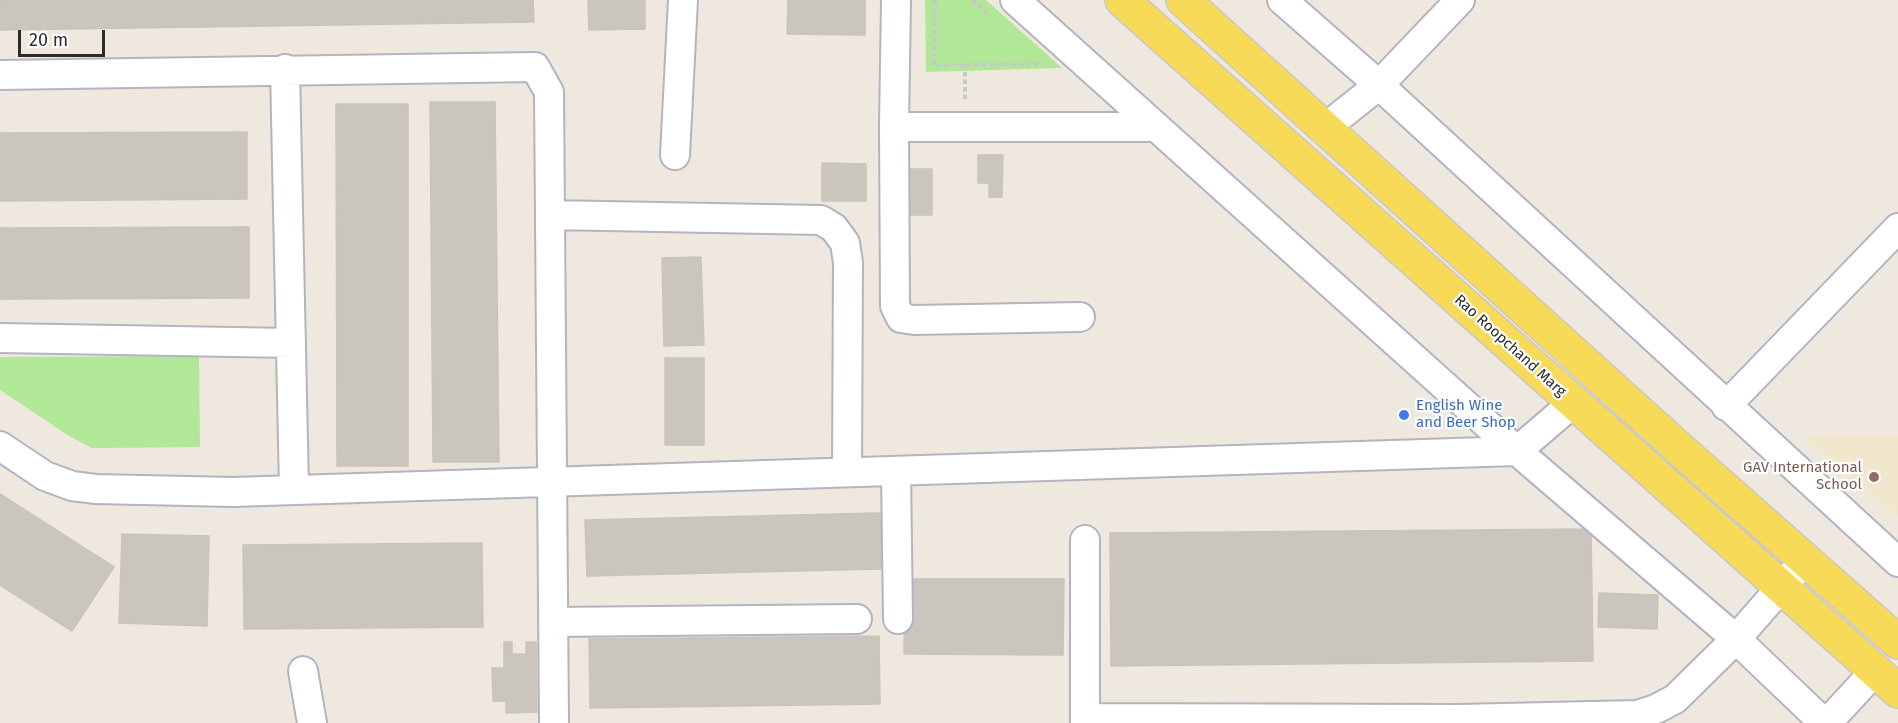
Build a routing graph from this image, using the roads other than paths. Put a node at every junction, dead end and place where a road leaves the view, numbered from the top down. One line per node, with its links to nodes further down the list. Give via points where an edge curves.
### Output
1 (683, 0): 14 (street)
2 (896, 0): 11 (street)
3 (1122, 0): 20 (main road, Rao Roopchand Marg)
4 (1183, 0): 13 (main road)
5 (1282, 0): 10 (street)
6 (1460, 0): 10 (street)
7 (1006, 11): 12 (street)
8 (285, 69): 9 (street); 15 (street, via 535,67 549,92); 19 (street)
9 (0, 75)
10 (1379, 85): 13 (street); 21 (street)
11 (894, 127): 12 (street); 17 (street, via 895,306 902,318)
12 (1155, 127): 23 (street)
13 (1325, 128): 29 (main road)
14 (675, 155)
15 (550, 216): 25 (street, via 821,220 834,228 844,243 848,263); 26 (street)
16 (1898, 228): 21 (street)
17 (1080, 317)
18 (0, 338): 19 (street)
19 (291, 343): 27 (street)
20 (1574, 402): 23 (street); 31 (main road, Rao Roopchand Marg)
21 (1726, 406): 30 (street)
22 (0, 446): 27 (street, via 45,476 72,486 233,492)
23 (1517, 451): 24 (street); 35 (street)
24 (896, 471): 25 (street); 33 (street)
25 (847, 472): 26 (street)
26 (552, 481): 27 (street); 34 (street)
27 (294, 489)
28 (1085, 540): 39 (street)
29 (1805, 560): 31 (street); 36 (main road)
30 (1898, 562)
31 (1782, 587): 35 (street); 38 (main road, Rao Roopchand Marg)
32 (857, 619): 34 (street)
33 (898, 619)
34 (553, 622): 42 (street)
35 (1736, 639): 40 (street, via 1675,699 1637,715); 43 (street)
36 (1898, 642)
37 (303, 671): 41 (street)
38 (1887, 681): 43 (street)
39 (1085, 721): 40 (street)
40 (1459, 721)
41 (312, 723)
42 (554, 723)
43 (1826, 723)

